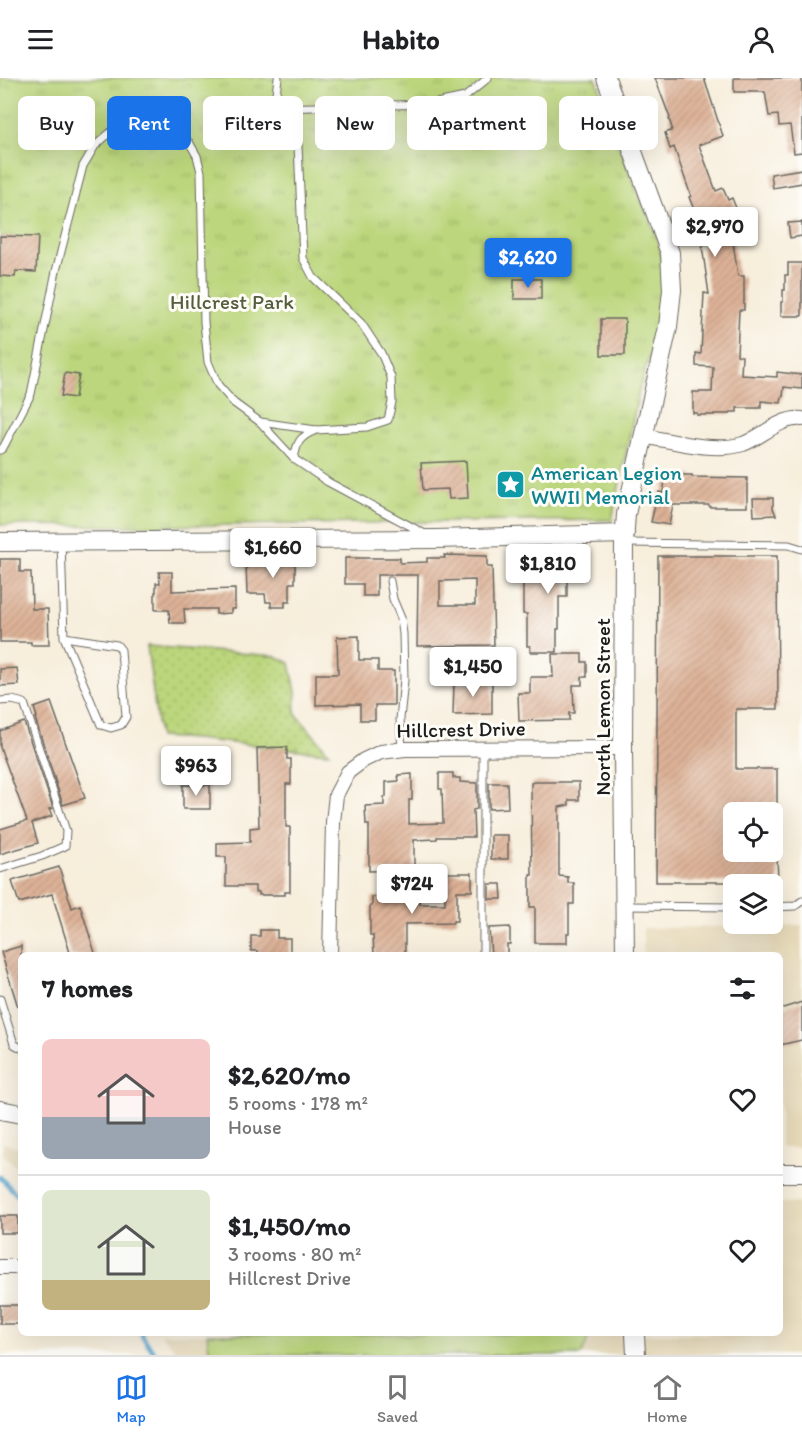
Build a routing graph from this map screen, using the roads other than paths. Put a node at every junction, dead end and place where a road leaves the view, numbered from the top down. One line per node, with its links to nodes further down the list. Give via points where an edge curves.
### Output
1 (278, 78): 4 (lane)
2 (488, 78): 5 (lane, via 465,96 432,104)
3 (606, 78): 10 (street, North Lemon Street, via 670,253 668,327)
4 (276, 96)
5 (303, 107)
6 (298, 150): 9 (lane, via 303,258 313,277 361,323 381,352 391,377 388,420 367,427)
7 (802, 419): 10 (street, via 771,427 744,444 716,448)
8 (260, 422): 9 (lane); 11 (lane, via 234,404 218,385 208,362 201,172 197,156 189,142 170,127 137,123 113,130 95,146 82,166 31,394); 12 (lane)
9 (316, 430): 12 (lane, via 297,443)
10 (643, 436): 14 (street, North Lemon Street, via 626,514)
11 (0, 450)
12 (294, 459): 13 (lane, via 328,482)
13 (436, 539): 14 (street); 16 (street)
14 (625, 539): 17 (lane, via 789,545); 22 (street, North Lemon Street)
15 (0, 542): 16 (street)
16 (61, 542): 19 (lane)
17 (802, 549)
18 (390, 581): 23 (lane, via 404,634)
19 (64, 637): 19 (lane, via 101,725 121,725 126,717 121,650 117,645)
20 (0, 701): 24 (lane, via 24,703 66,831 65,846)
21 (483, 748): 22 (street, Hillcrest Drive); 23 (street, Hillcrest Drive); 30 (lane)
22 (623, 748): 26 (street, North Lemon Street)
23 (402, 749): 29 (street, Hillcrest Drive, via 364,760 348,772 336,795)
24 (0, 869)
25 (802, 902): 28 (lane)
26 (626, 906): 27 (lane); 31 (street, North Lemon Street)
27 (723, 907)
28 (783, 907)
29 (330, 952)
30 (483, 952)
31 (626, 952)
32 (0, 999): 33 (lane)
33 (18, 1046)
34 (0, 1110): 35 (street)
35 (18, 1113)
36 (783, 1173): 37 (street)
37 (802, 1173)
38 (0, 1267): 39 (street)
39 (18, 1267)
40 (635, 1336): 41 (street)
41 (636, 1355)

